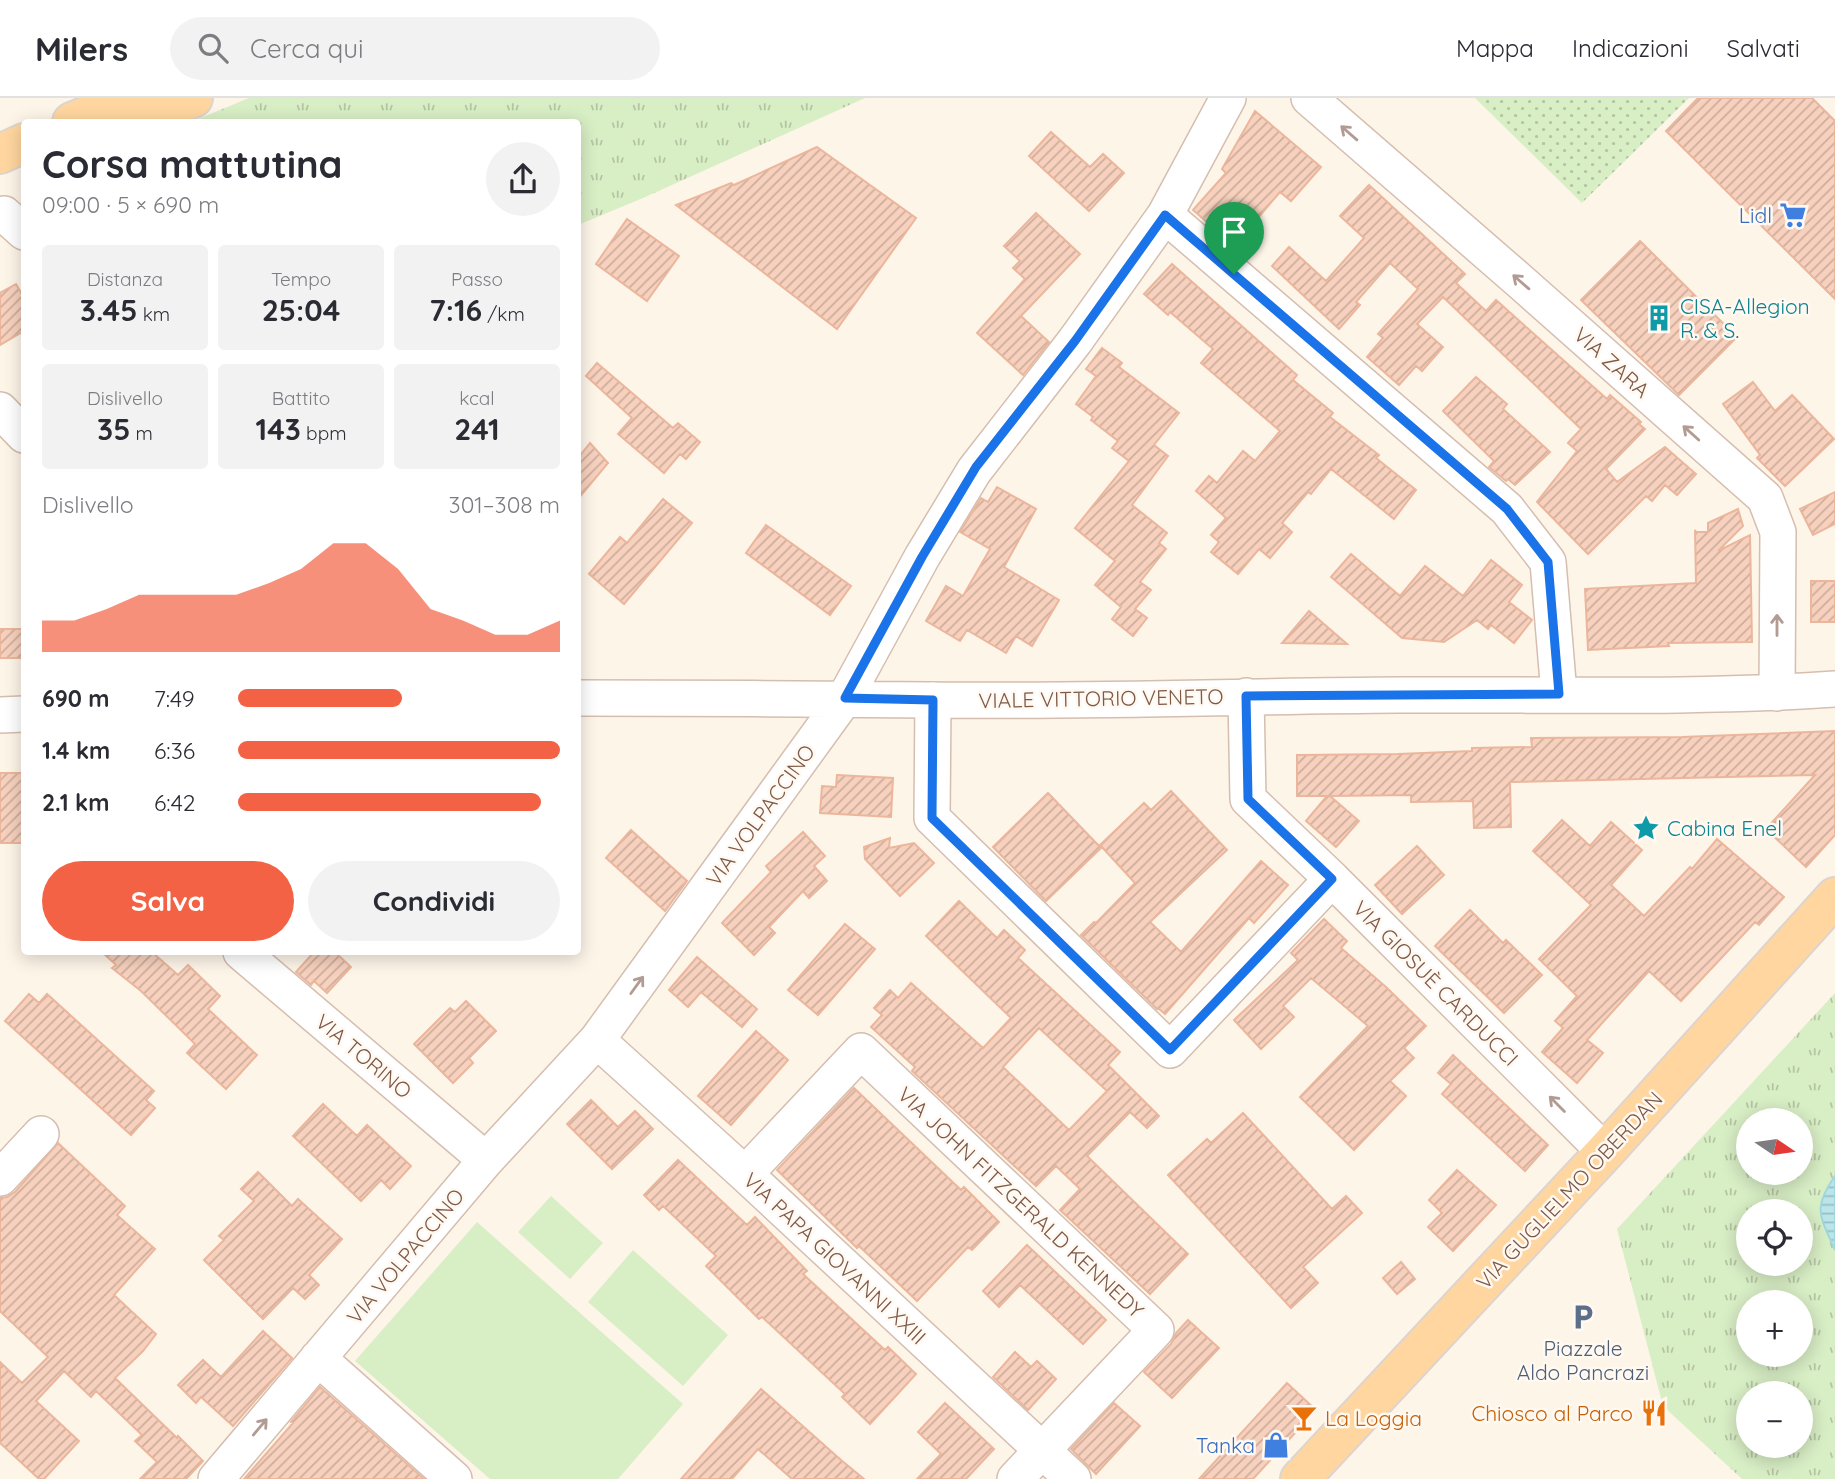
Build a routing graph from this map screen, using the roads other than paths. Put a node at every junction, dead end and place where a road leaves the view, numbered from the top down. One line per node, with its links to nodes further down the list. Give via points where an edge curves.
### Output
1 (130, 98): 5 (main road)
2 (193, 98): 6 (main road)
3 (1228, 98): 11 (street, VIA VOLPACCINO)
4 (1309, 98): 15 (street, VIA ZARA, one-way to 4, via 1778,532 1765,498)
5 (79, 119)
6 (141, 119)
7 (21, 144): 8 (main road)
8 (0, 154)
9 (21, 176): 10 (main road)
10 (9, 208)
11 (1165, 215): 16 (street, via 1507,509 1548,562); 19 (street, VIA VOLPACCINO, via 1075,341 976,467)
12 (0, 410): 13 (street)
13 (21, 432)
14 (1835, 689): 15 (street, VIALE VITTORIO VENETO)
15 (1777, 693): 16 (street, VIALE VITTORIO VENETO)
16 (1559, 694): 17 (street, VIALE VITTORIO VENETO)
17 (1246, 696): 20 (street, VIALE VITTORIO VENETO); 23 (street, VIA GIOSUÈ CARDUCCI, via 1248,799)
18 (581, 698): 19 (street, VIALE VITTORIO VENETO)
19 (845, 698): 20 (street, VIALE VITTORIO VENETO); 26 (street, VIA VOLPACCINO, one-way to 19)
20 (933, 700): 23 (street, via 932,818 1170,1050)
21 (21, 714): 22 (street)
22 (0, 715)
23 (1332, 879): 28 (street, VIA GIOSUÈ CARDUCCI, one-way to 23)
24 (1835, 897): 28 (main road, VIA GUGLIELMO OBERDAN)
25 (245, 955): 29 (street, VIA TORINO)
26 (597, 1040): 29 (street, VIA VOLPACCINO); 30 (street, VIA PAPA GIOVANNI XXIII)
27 (41, 1134): 31 (street)
28 (1605, 1152): 38 (main road, VIA GUGLIELMO OBERDAN)
29 (486, 1160): 32 (street, VIA VOLPACCINO)
30 (745, 1174): 33 (street, VIA PAPA GIOVANNI XXIII); 33 (street, VIA JOHN FITZGERALD KENNEDY, via 861,1051 1156,1330)
31 (0, 1178)
32 (318, 1358): 34 (street, VIA VOLPACCINO, one-way to 32); 35 (street)
33 (1042, 1451): 36 (street, VIA JOHN FITZGERALD KENNEDY); 37 (street, VIA PAPA GIOVANNI XXIII)
34 (216, 1479)
35 (454, 1479)
36 (1015, 1479)
37 (1073, 1479)
38 (1300, 1479)

